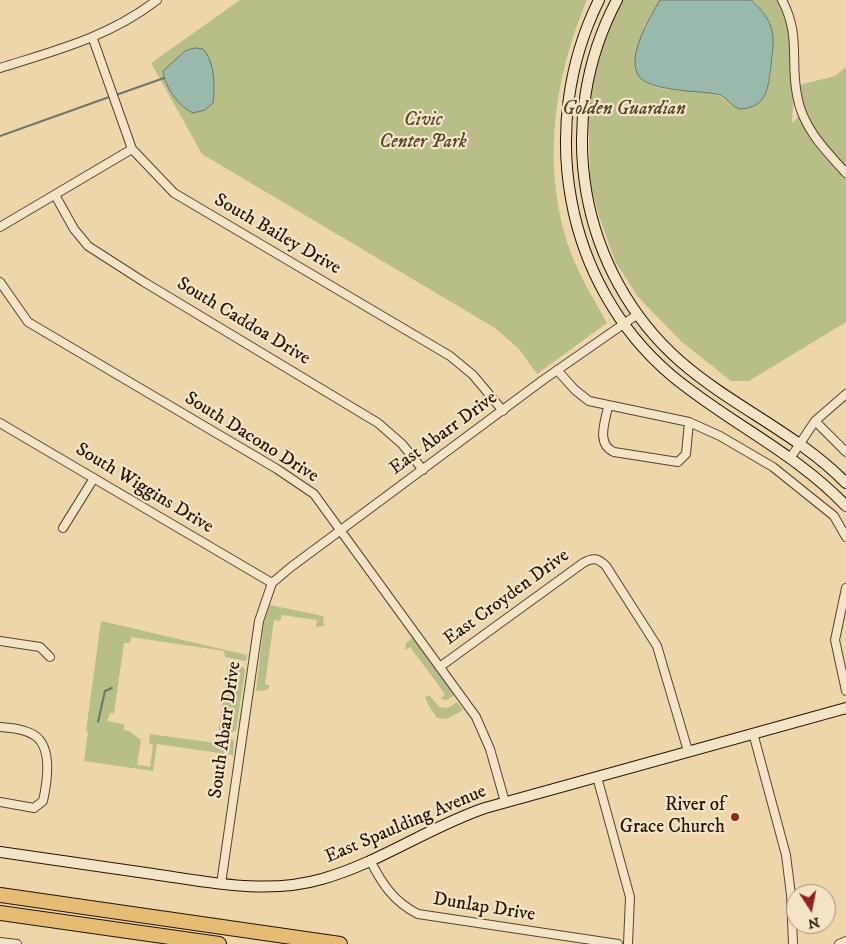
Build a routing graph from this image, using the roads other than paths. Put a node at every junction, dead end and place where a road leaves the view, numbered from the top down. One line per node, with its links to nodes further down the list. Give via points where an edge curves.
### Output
1 (158, 0): 5 (street, via 135,17)
2 (599, 0): 13 (main road, via 584,34 571,82 566,122 566,177 572,212 585,251)
3 (617, 0): 12 (main road, via 599,40 587,85 582,122 582,169 587,203 600,245 620,287)
4 (782, 0): 8 (street, via 794,37 796,89 802,113 815,137)
5 (92, 39): 6 (street); 7 (street, South Bailey Drive)
6 (0, 68)
7 (132, 149): 9 (street); 17 (street, South Bailey Drive, via 174,193 463,365)
8 (846, 173)
9 (55, 195): 10 (street); 24 (street, South Caddoa Drive, via 74,229 88,246 378,423 402,444)
10 (0, 227)
11 (0, 282): 29 (street, South Dacono Drive, via 28,322 285,474 314,494)
12 (638, 314): 13 (street, East Abarr Drive); 21 (main road, via 663,345 689,368)
13 (624, 323): 14 (street, East Abarr Drive); 23 (main road, via 674,378)
14 (557, 370): 16 (street, via 584,398); 17 (street, East Abarr Drive)
15 (846, 394): 18 (street)
16 (608, 407): 19 (street); 19 (street, via 603,440 605,446 614,452 678,462 686,454)
17 (503, 410): 24 (street, East Abarr Drive)
18 (815, 421): 21 (street); 22 (street)
19 (689, 422): 30 (street, via 774,467 834,516)
20 (0, 423): 25 (street, South Wiggins Drive)
21 (800, 444): 23 (street); 26 (main road)
22 (846, 452)
23 (791, 457): 27 (main road)
24 (423, 470): 29 (street, East Abarr Drive)
25 (94, 478): 28 (street); 31 (street, South Wiggins Drive)
26 (846, 483)
27 (846, 506)
28 (63, 528)
29 (341, 531): 31 (street, East Abarr Drive); 35 (street, South Dacono Drive)
30 (846, 537)
31 (272, 584): 46 (street, South Abarr Drive, via 258,627)
32 (846, 588): 36 (street, via 835,640)
33 (0, 641): 34 (street, via 40,647)
34 (50, 657)
35 (441, 666): 40 (street, East Croyden Drive, via 594,558 606,566 654,640); 43 (street, South Dacono Drive, via 481,726)
36 (846, 691)
37 (846, 708): 39 (main road, East Spaulding Avenue)
38 (0, 726): 42 (street, via 24,730 36,736 49,771 43,801 34,808)
39 (753, 733): 40 (main road, East Spaulding Avenue); 56 (street, via 786,855)
40 (688, 751): 41 (main road, East Spaulding Avenue)
41 (597, 777): 43 (main road, East Spaulding Avenue); 55 (street, via 630,897)
42 (0, 802)
43 (505, 802): 45 (main road, East Spaulding Avenue, via 456,819)
44 (0, 852): 46 (main road, East Spaulding Avenue)
45 (370, 860): 46 (main road, East Spaulding Avenue, via 334,876 298,884 264,887); 54 (street, Dunlap Drive, via 397,901 418,914)
46 (220, 884)
47 (0, 895): 53 (highway)
48 (0, 913): 52 (highway)
49 (846, 941): 57 (street)
50 (0, 942): 51 (street)
51 (17, 944)
52 (219, 944)
53 (340, 944)
54 (618, 944)
55 (628, 944)
56 (793, 944)
57 (839, 944)

